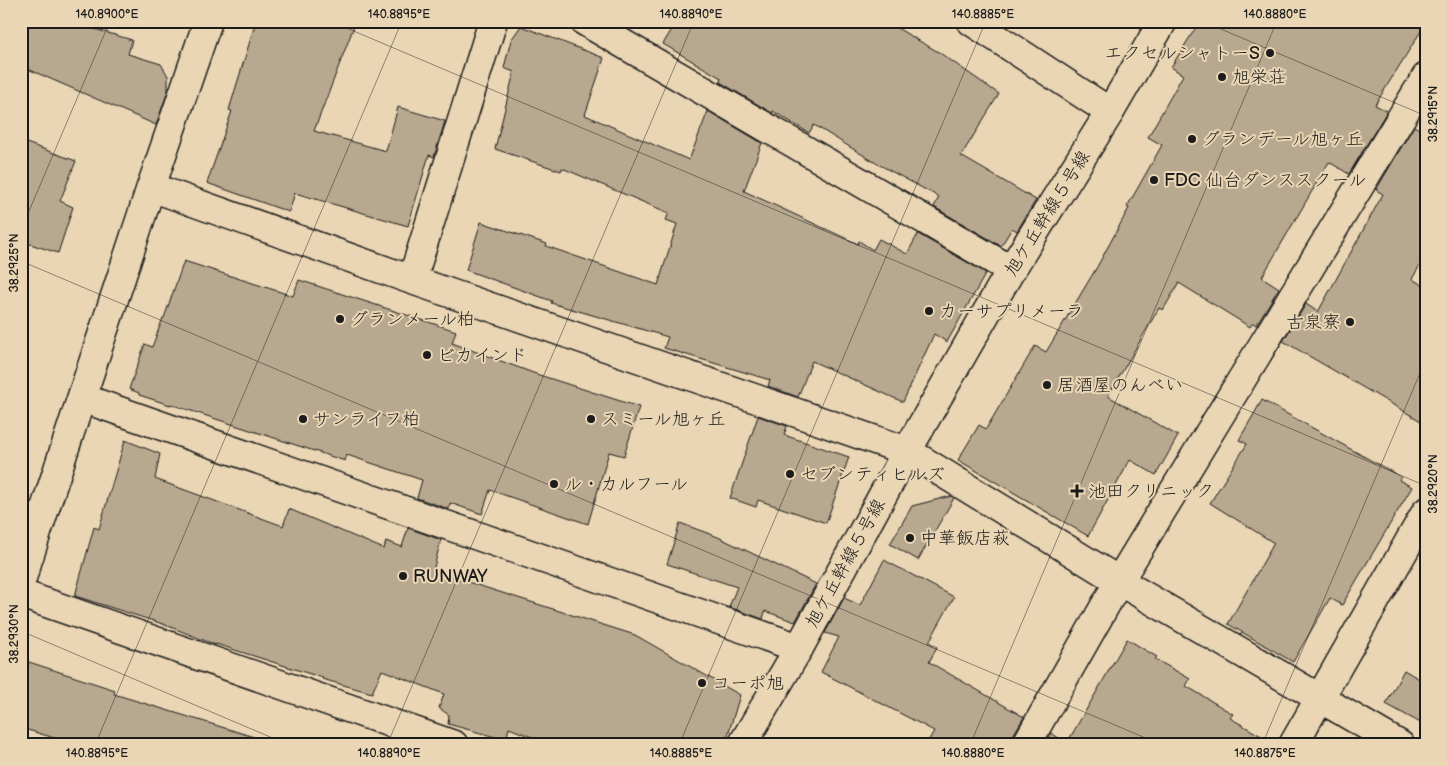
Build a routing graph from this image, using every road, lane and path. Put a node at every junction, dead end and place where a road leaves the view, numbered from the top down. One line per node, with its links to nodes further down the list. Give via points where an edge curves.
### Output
1 (208, 21): 8 (street)
2 (493, 21): 10 (street)
3 (584, 21): 9 (street)
4 (971, 21): 7 (street)
5 (1162, 21): 7 (street, 旭ケ丘幹線５号線)
6 (1426, 77): 16 (street)
7 (1110, 112): 9 (street, 旭ケ丘幹線５号線)
8 (151, 187): 10 (street); 11 (street)
9 (1011, 270): 12 (street, 旭ケ丘幹線５号線)
10 (412, 280): 12 (street)
11 (82, 398): 14 (street); 18 (street)
12 (907, 451): 16 (street); 18 (street, 旭ケ丘幹線５号線)
13 (1426, 512): 19 (street)
14 (30, 527): 15 (street)
15 (21, 581)
16 (1119, 582): 19 (street); 22 (street)
17 (21, 594): 20 (street)
18 (798, 648): 21 (street, 旭ケ丘幹線５号線)
19 (1319, 697): 23 (street); 24 (street)
20 (454, 745)
21 (742, 745)
22 (1026, 745)
23 (1293, 745)
24 (1400, 745)

